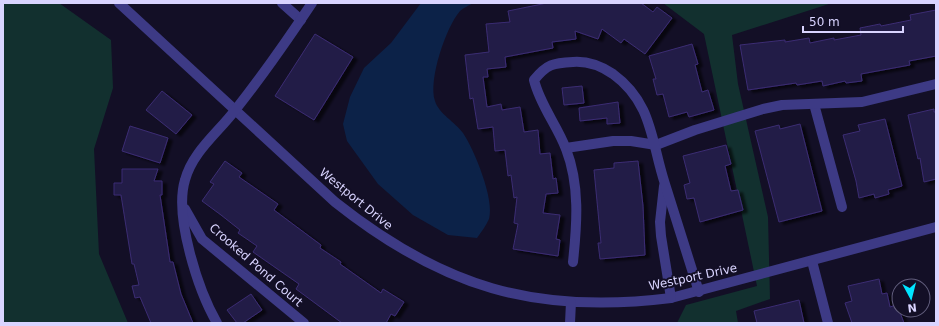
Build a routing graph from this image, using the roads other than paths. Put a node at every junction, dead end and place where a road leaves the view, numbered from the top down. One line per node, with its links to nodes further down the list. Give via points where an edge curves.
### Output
1 (119, 3): 7 (street, Westport Drive)
2 (282, 3): 4 (street)
3 (312, 3): 4 (street)
4 (301, 20): 7 (street)
5 (936, 84): 6 (street, via 862,102)
6 (814, 104): 8 (street, via 782,105 763,109); 12 (street)
7 (235, 111): 11 (street, via 195,156 185,180); 18 (street, Westport Drive, via 335,202 365,226 420,260 452,275 512,294)
8 (656, 145): 9 (street, via 613,141); 9 (street, via 645,114 630,89 595,64 578,61 544,68 534,80 538,95); 10 (street)
9 (566, 148): 15 (street, via 574,179 576,202)
10 (664, 182): 16 (street); 17 (street, via 660,236)
11 (182, 204): 19 (street, via 196,278); 20 (street, Crooked Pond Court, via 202,239)
12 (842, 207)
13 (936, 228): 14 (street, Westport Drive)
14 (812, 261): 16 (street, Westport Drive); 22 (street)
15 (573, 262)
16 (699, 292): 17 (street, Westport Drive)
17 (670, 298): 18 (street, Westport Drive, via 635,302)
18 (571, 302): 21 (street)
19 (217, 323)
20 (304, 323)
21 (570, 323)
22 (828, 323)

